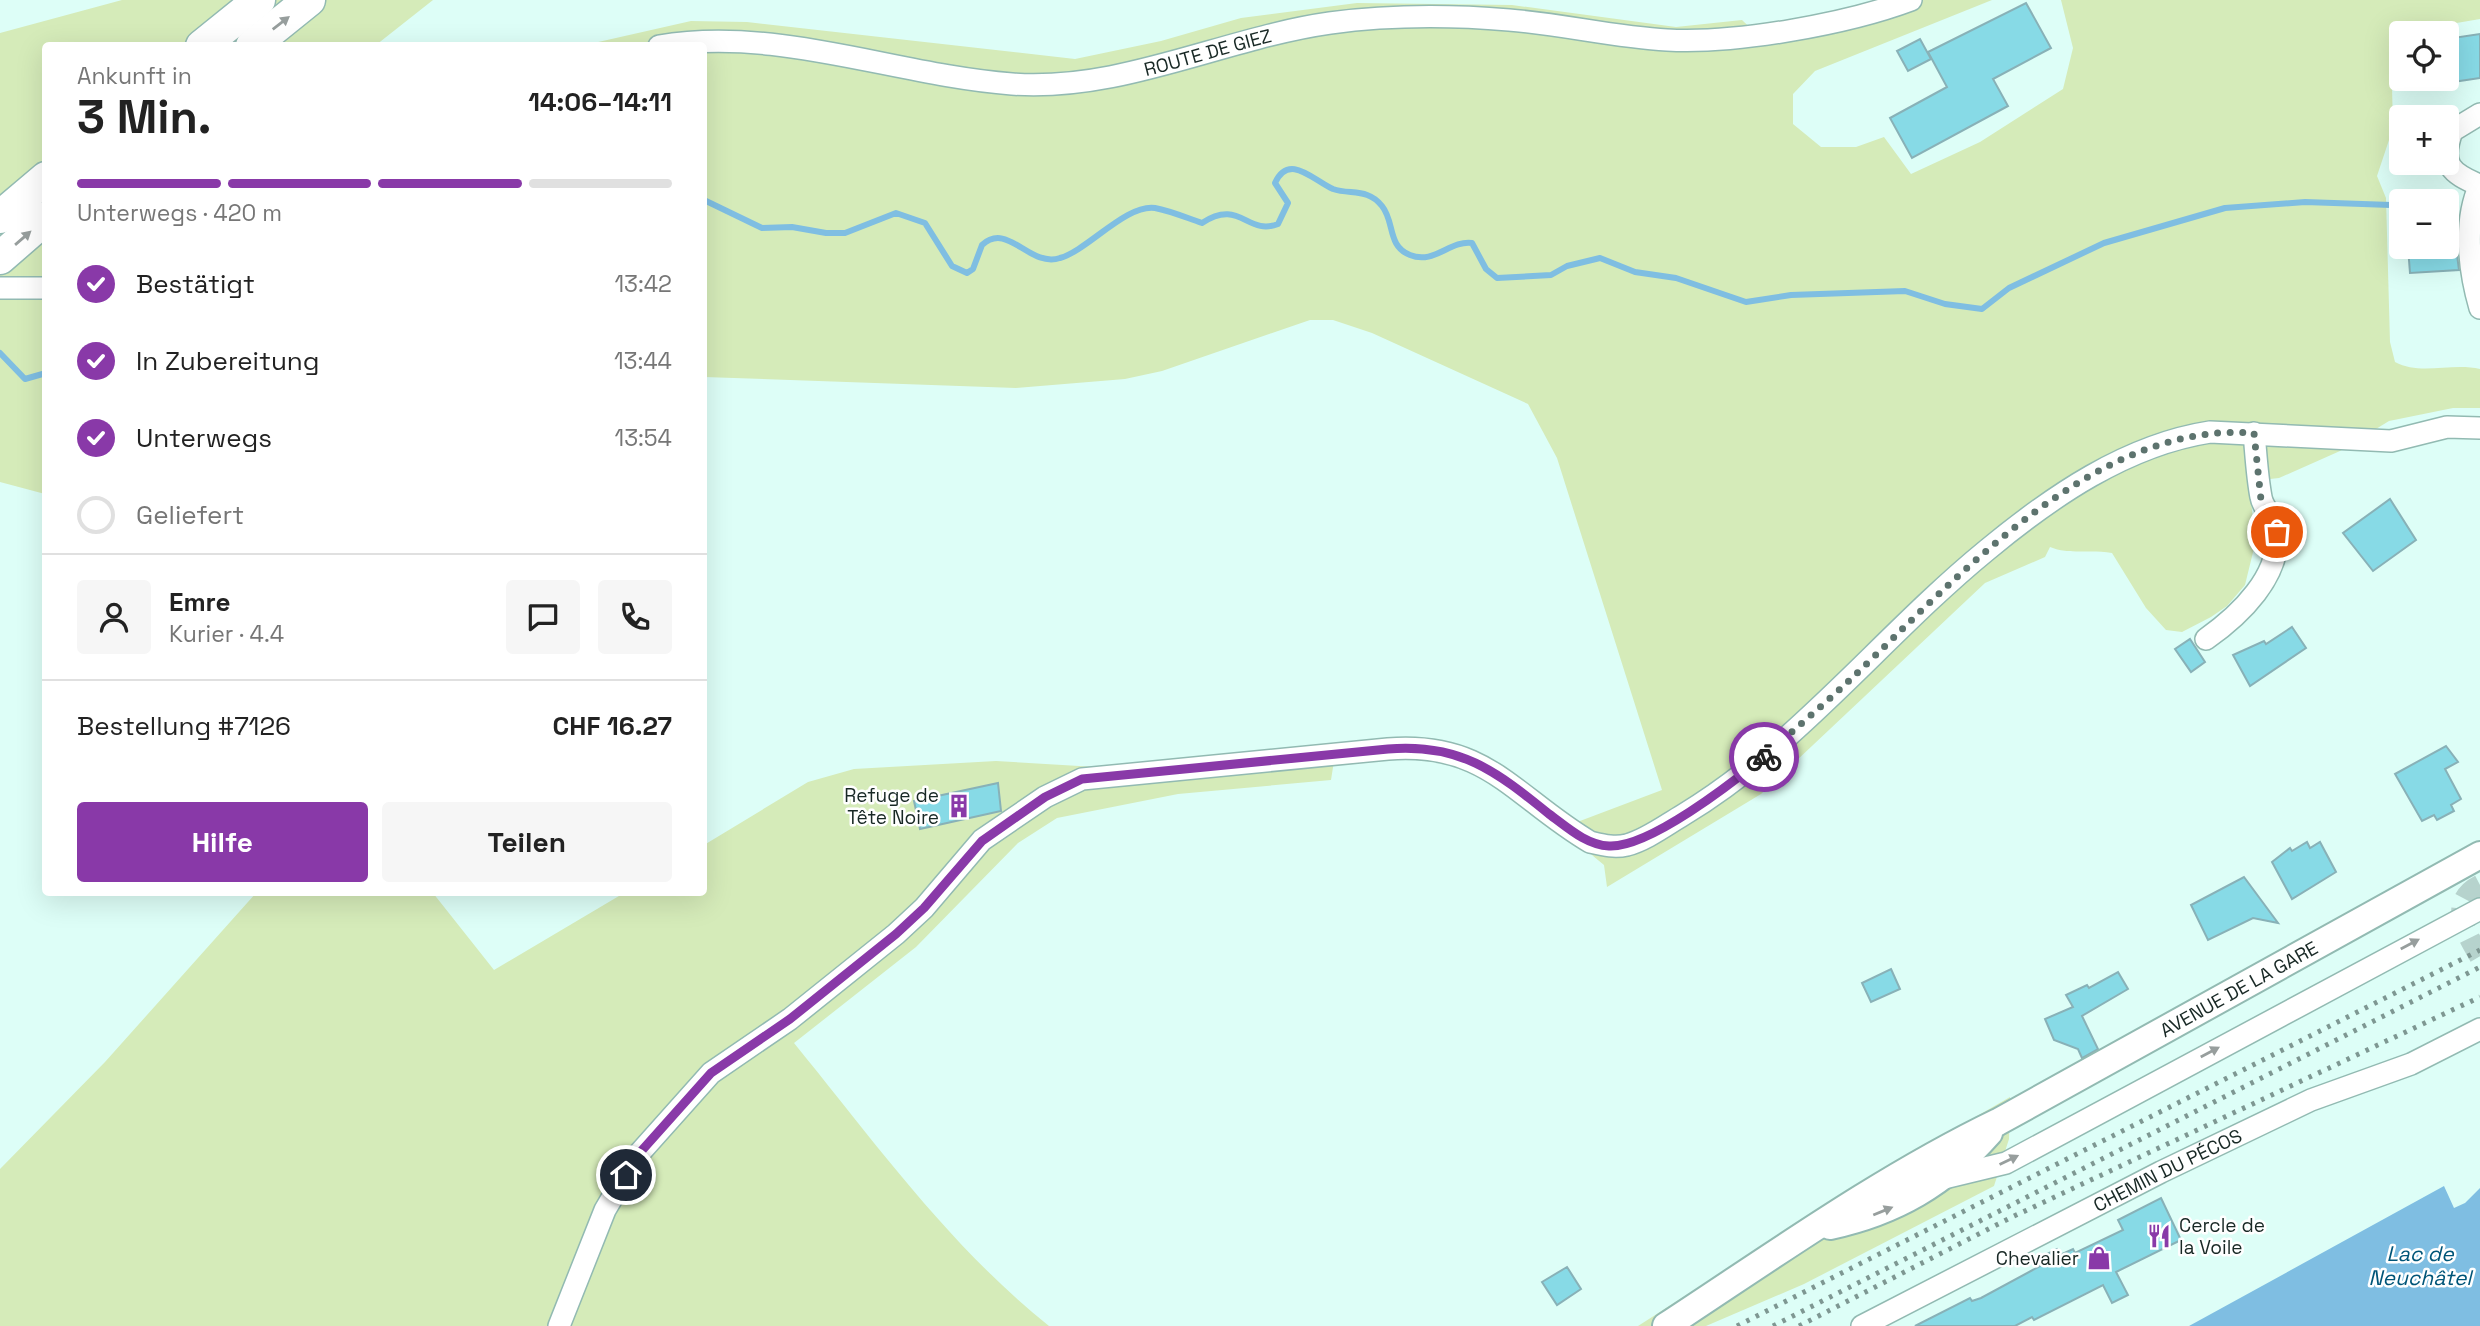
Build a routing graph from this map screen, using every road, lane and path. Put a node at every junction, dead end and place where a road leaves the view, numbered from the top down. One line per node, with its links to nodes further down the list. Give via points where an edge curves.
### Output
1 (259, 0): 4 (highway)
2 (309, 0): 5 (highway, one-way to 2)
3 (1911, 0): 6 (street, ROUTE DE GIEZ, via 1844,20 1761,34 1663,40 1510,20 1388,18 1321,25 1092,80 1036,85 956,77 794,46)
4 (207, 42)
5 (257, 42)
6 (707, 42)
7 (2480, 114): 9 (street, via 2452,131 2448,165 2453,174)
8 (42, 181): 10 (highway)
9 (2480, 185): 15 (street, via 2472,211 2470,249)
10 (0, 217)
11 (42, 221): 12 (highway, one-way to 11)
12 (0, 258)
13 (0, 288): 14 (street)
14 (42, 288)
15 (2480, 308)
16 (2480, 428): 17 (street, via 2447,427 2391,441)
17 (2254, 433): 18 (street, via 2261,500 2276,523 2275,554 2253,596 2229,623); 23 (street, via 2210,432 2165,442 2103,470 2058,498 1986,551 1924,605 1854,676 1762,758 1702,804 1628,845 1590,842 1484,765 1438,749 1388,749 1082,779 1026,808 982,841 896,934 790,1019 711,1073 636,1157 605,1210)
18 (2206, 639)
19 (2480, 856): 22 (main road, AVENUE DE LA GARE, via 1998,1122)
20 (2480, 909): 22 (street, one-way to 20, via 2006,1163)
21 (2480, 1028): 25 (street, CHEMIN DU PÉCOS, via 2411,1064 2311,1100 2149,1178)
22 (1927, 1178): 24 (main road, AVENUE DE LA GARE, via 1881,1213 1818,1229)
23 (559, 1326)
24 (1666, 1326)
25 (1862, 1326)

